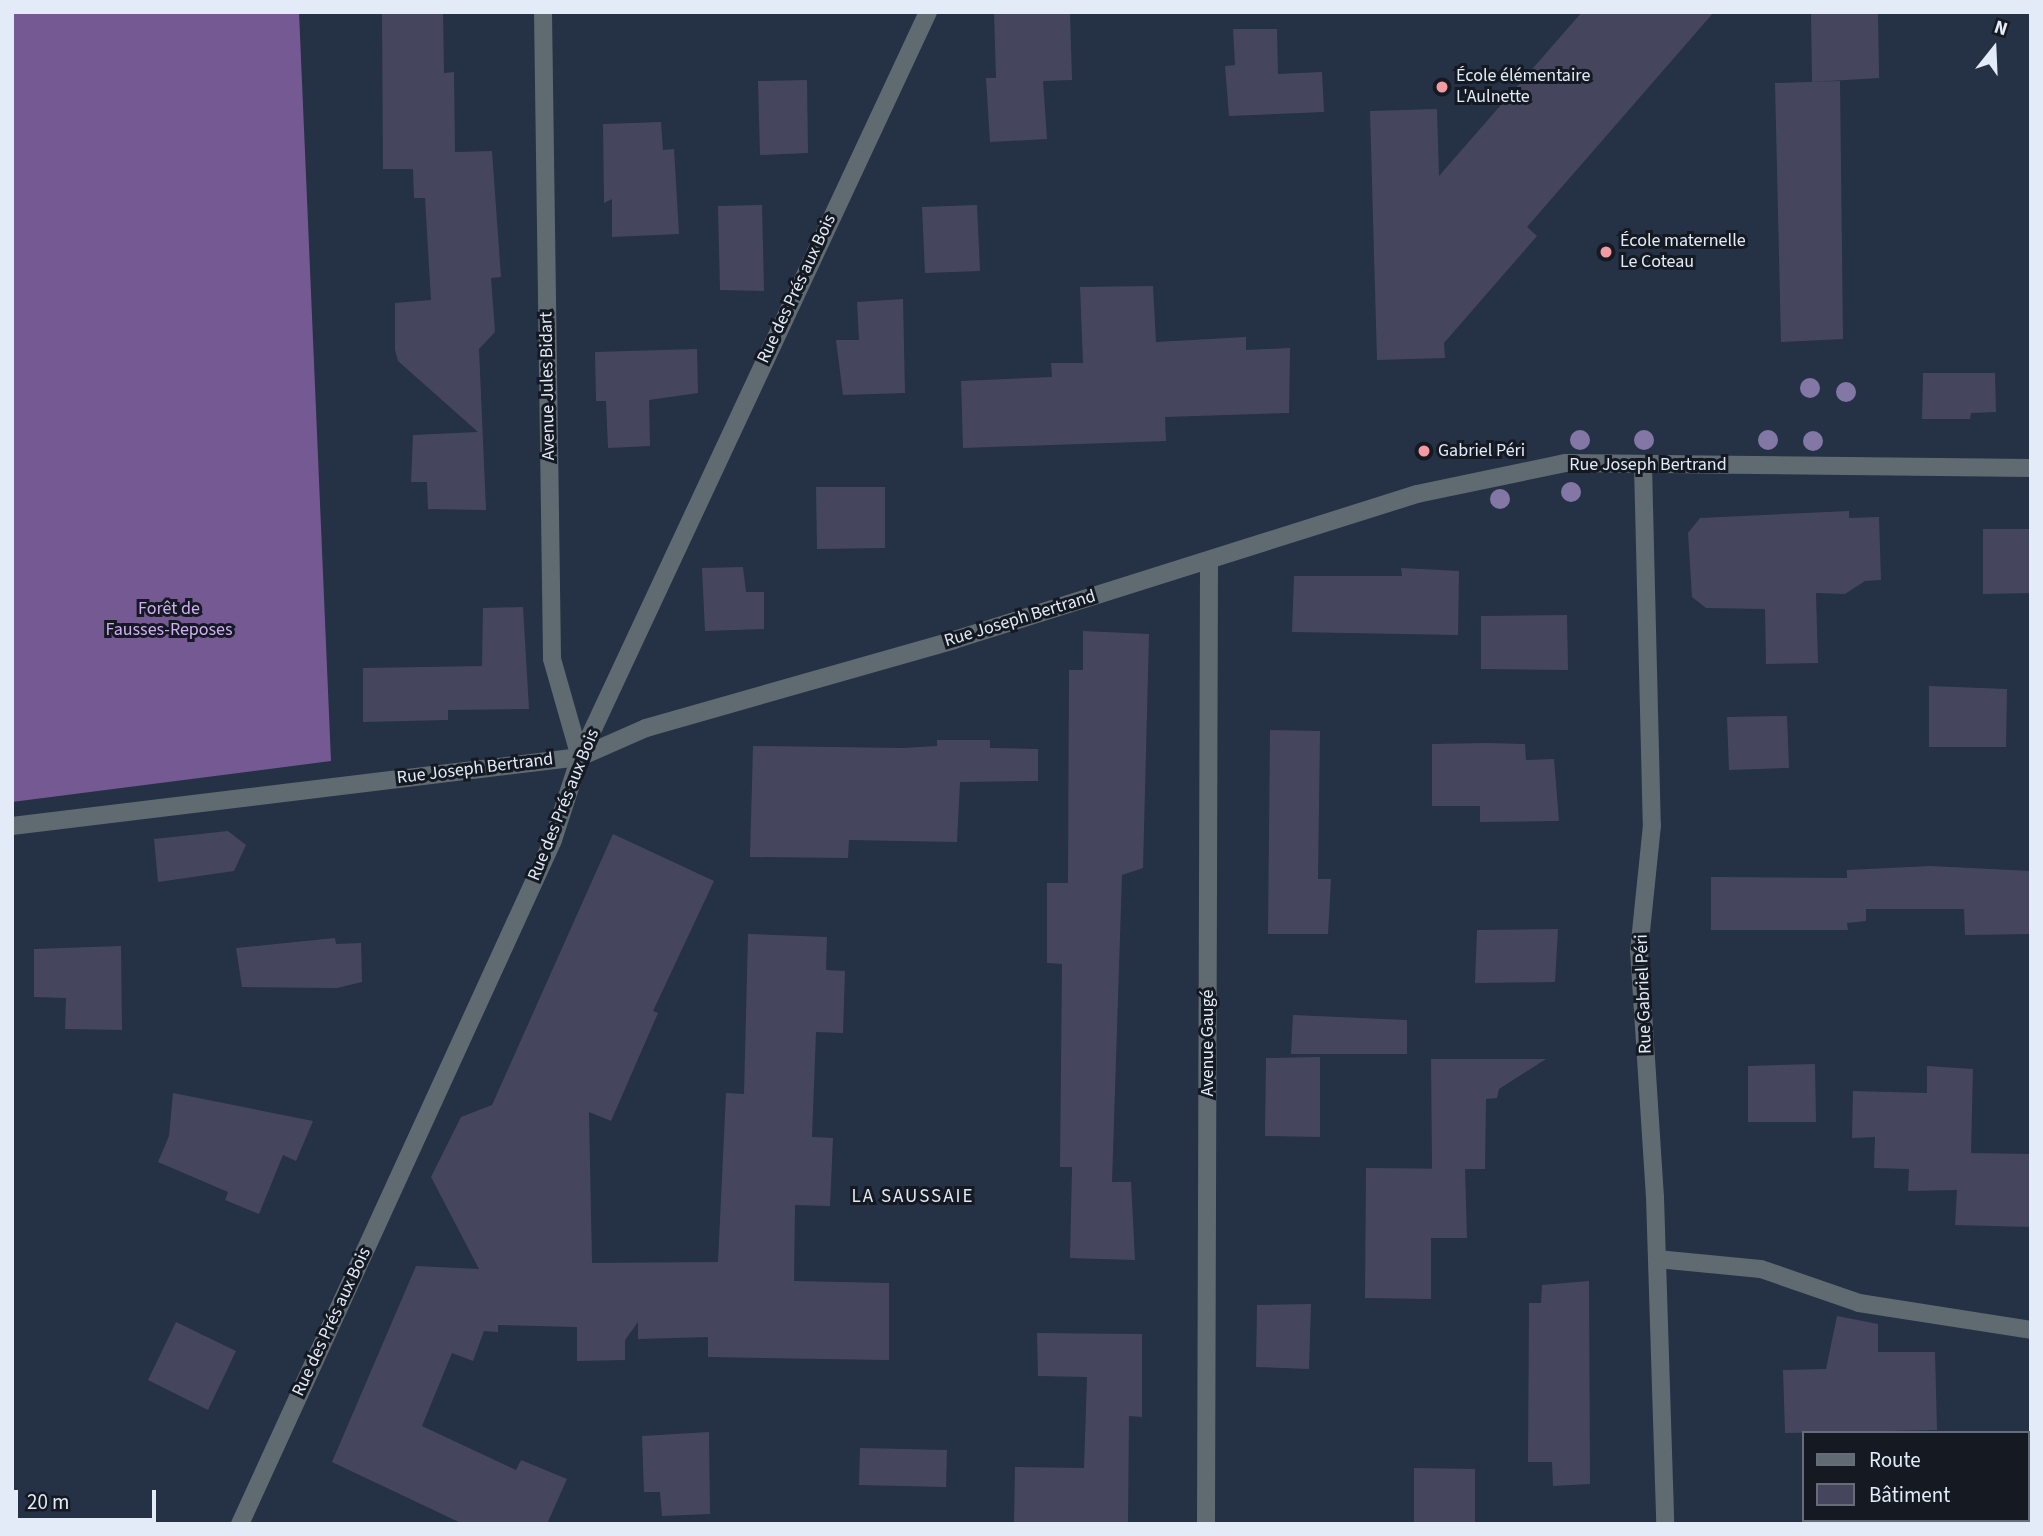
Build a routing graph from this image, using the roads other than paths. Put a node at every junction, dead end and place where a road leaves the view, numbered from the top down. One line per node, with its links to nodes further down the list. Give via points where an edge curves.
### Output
1 (542, 12): 6 (street, Avenue Jules Bidart, via 552,659)
2 (928, 12): 6 (street, Rue des Prés aux Bois)
3 (1643, 466): 4 (street, Rue Joseph Bertrand); 5 (street, Rue Joseph Bertrand, via 1565,463 1417,494); 8 (street, Rue Gabriel Péri, via 1652,825 1639,950)
4 (2031, 468)
5 (1209, 562): 6 (street, Rue Joseph Bertrand, via 646,728); 11 (street, Avenue Gaugé)
6 (580, 757): 7 (street, Rue Joseph Bertrand); 10 (street, Rue des Prés aux Bois, via 553,840)
7 (12, 826)
8 (1657, 1259): 9 (street, via 1761,1269 1859,1303); 12 (street, Rue Gabriel Péri)
9 (2031, 1330)
10 (240, 1524)
11 (1206, 1524)
12 (1665, 1524)

